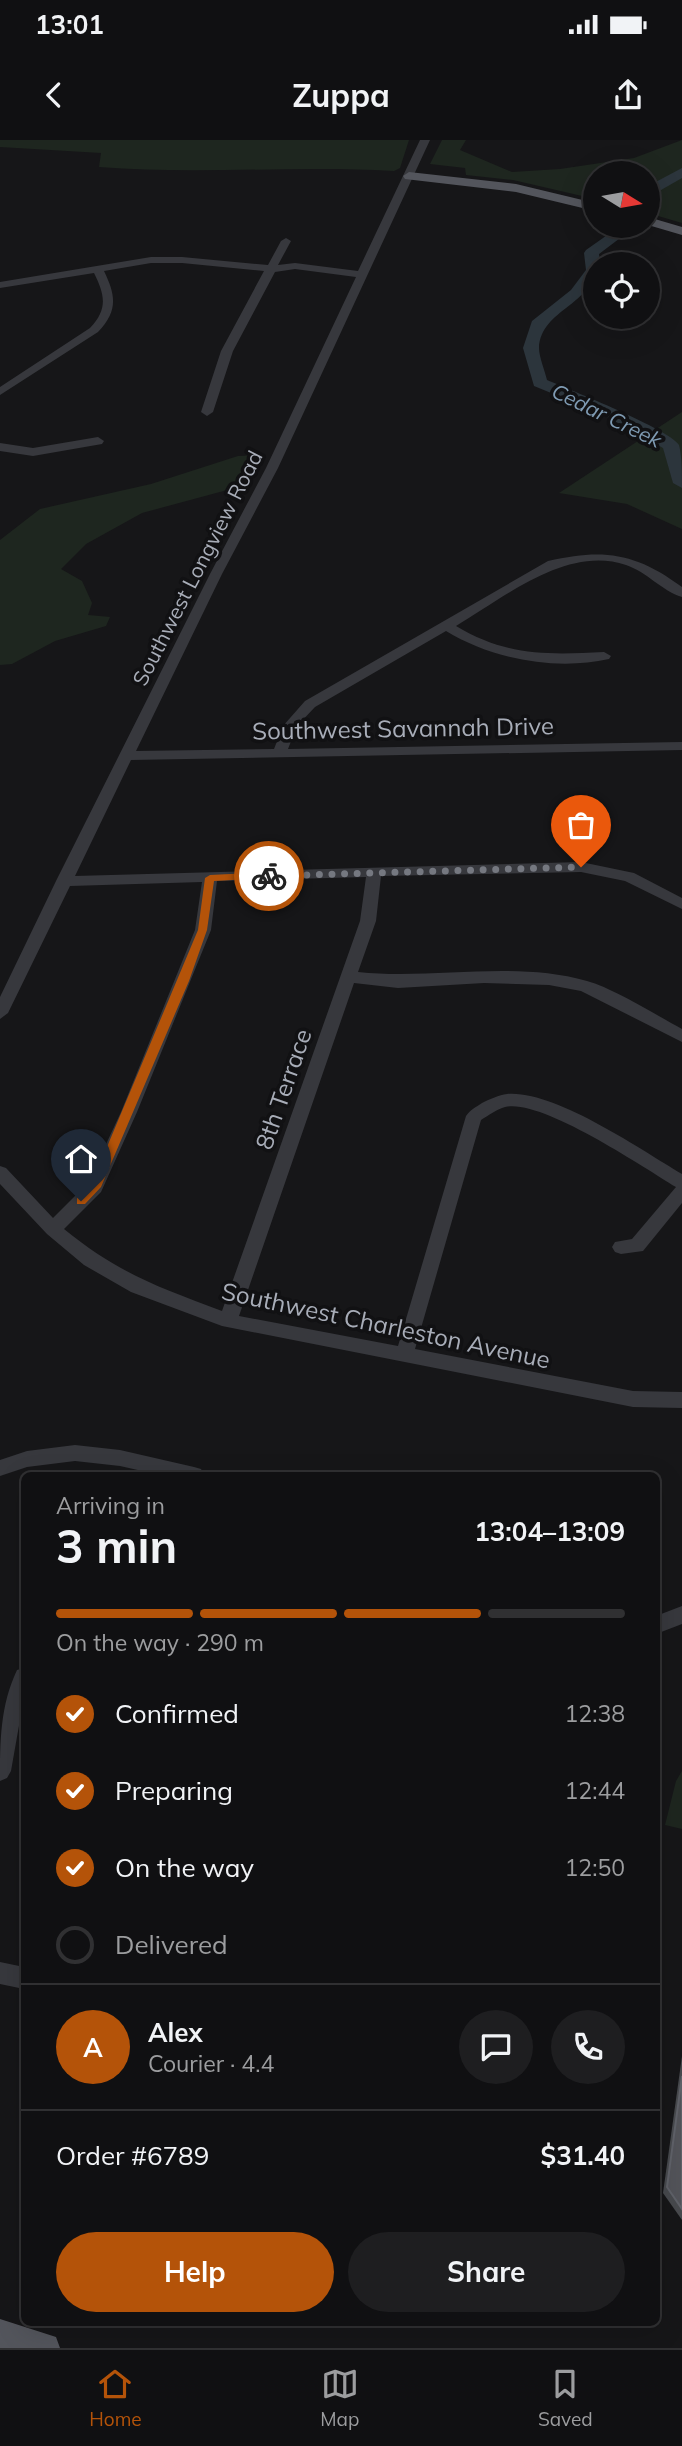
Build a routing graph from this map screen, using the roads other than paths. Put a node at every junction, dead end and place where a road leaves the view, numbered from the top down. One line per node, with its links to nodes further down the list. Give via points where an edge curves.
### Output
1 (425, 140): 2 (street, Southwest Longview Road)
2 (409, 176): 3 (main road, via 516,188); 9 (street, Southwest Longview Road)
3 (583, 203)
4 (660, 224): 5 (main road)
5 (682, 230)
6 (286, 242): 8 (street)
7 (97, 268): 8 (street, via 182,260); 10 (street); 11 (street, via 108,289 107,318)
8 (273, 269): 9 (street, via 293,278); 12 (street, via 227,351)
9 (359, 280): 20 (street, Southwest Longview Road, via 272,468)
10 (0, 285)
11 (0, 392)
12 (207, 412)
13 (98, 442): 14 (street, via 33,452)
14 (0, 447)
15 (682, 593): 16 (street, via 645,567 617,558 581,556 553,564)
16 (447, 626): 17 (street, via 494,652 543,659); 19 (street, via 310,704 292,720)
17 (604, 656)
18 (682, 746): 19 (street, Southwest Savannah Drive)
19 (280, 754): 20 (street, Southwest Savannah Drive)
20 (125, 756): 23 (street, Southwest Longview Road)
21 (374, 871): 22 (street); 24 (street, via 581,867 629,877); 25 (street, 8th Terrace, via 369,921)
22 (210, 878): 23 (street); 31 (street, via 202,930 124,1124 95,1187)
23 (63, 881): 26 (street, Southwest Longview Road)
24 (682, 904)
25 (348, 977): 27 (street, via 398,982 549,979 585,986); 33 (street, 8th Terrace)
26 (0, 1013)
27 (682, 1036)
28 (0, 1173): 31 (street, Southwest Charleston Avenue)
29 (682, 1182): 34 (street, via 532,1102 506,1100 474,1115)
30 (682, 1191): 32 (street, via 637,1247)
31 (53, 1229): 33 (street, Southwest Charleston Avenue, via 89,1260 137,1287)
32 (621, 1247)
33 (228, 1321): 34 (street, Southwest Charleston Avenue)
34 (404, 1356): 35 (street, Southwest Charleston Avenue, via 633,1399)
35 (682, 1401)
36 (0, 1468): 37 (street, via 68,1451)
37 (180, 1472)
38 (682, 1615): 39 (street)
39 (660, 1623)
40 (21, 1682): 41 (street)
41 (0, 1771)
42 (0, 1973): 43 (street)
43 (21, 1977)
44 (0, 2334): 45 (main road)
45 (45, 2348)

